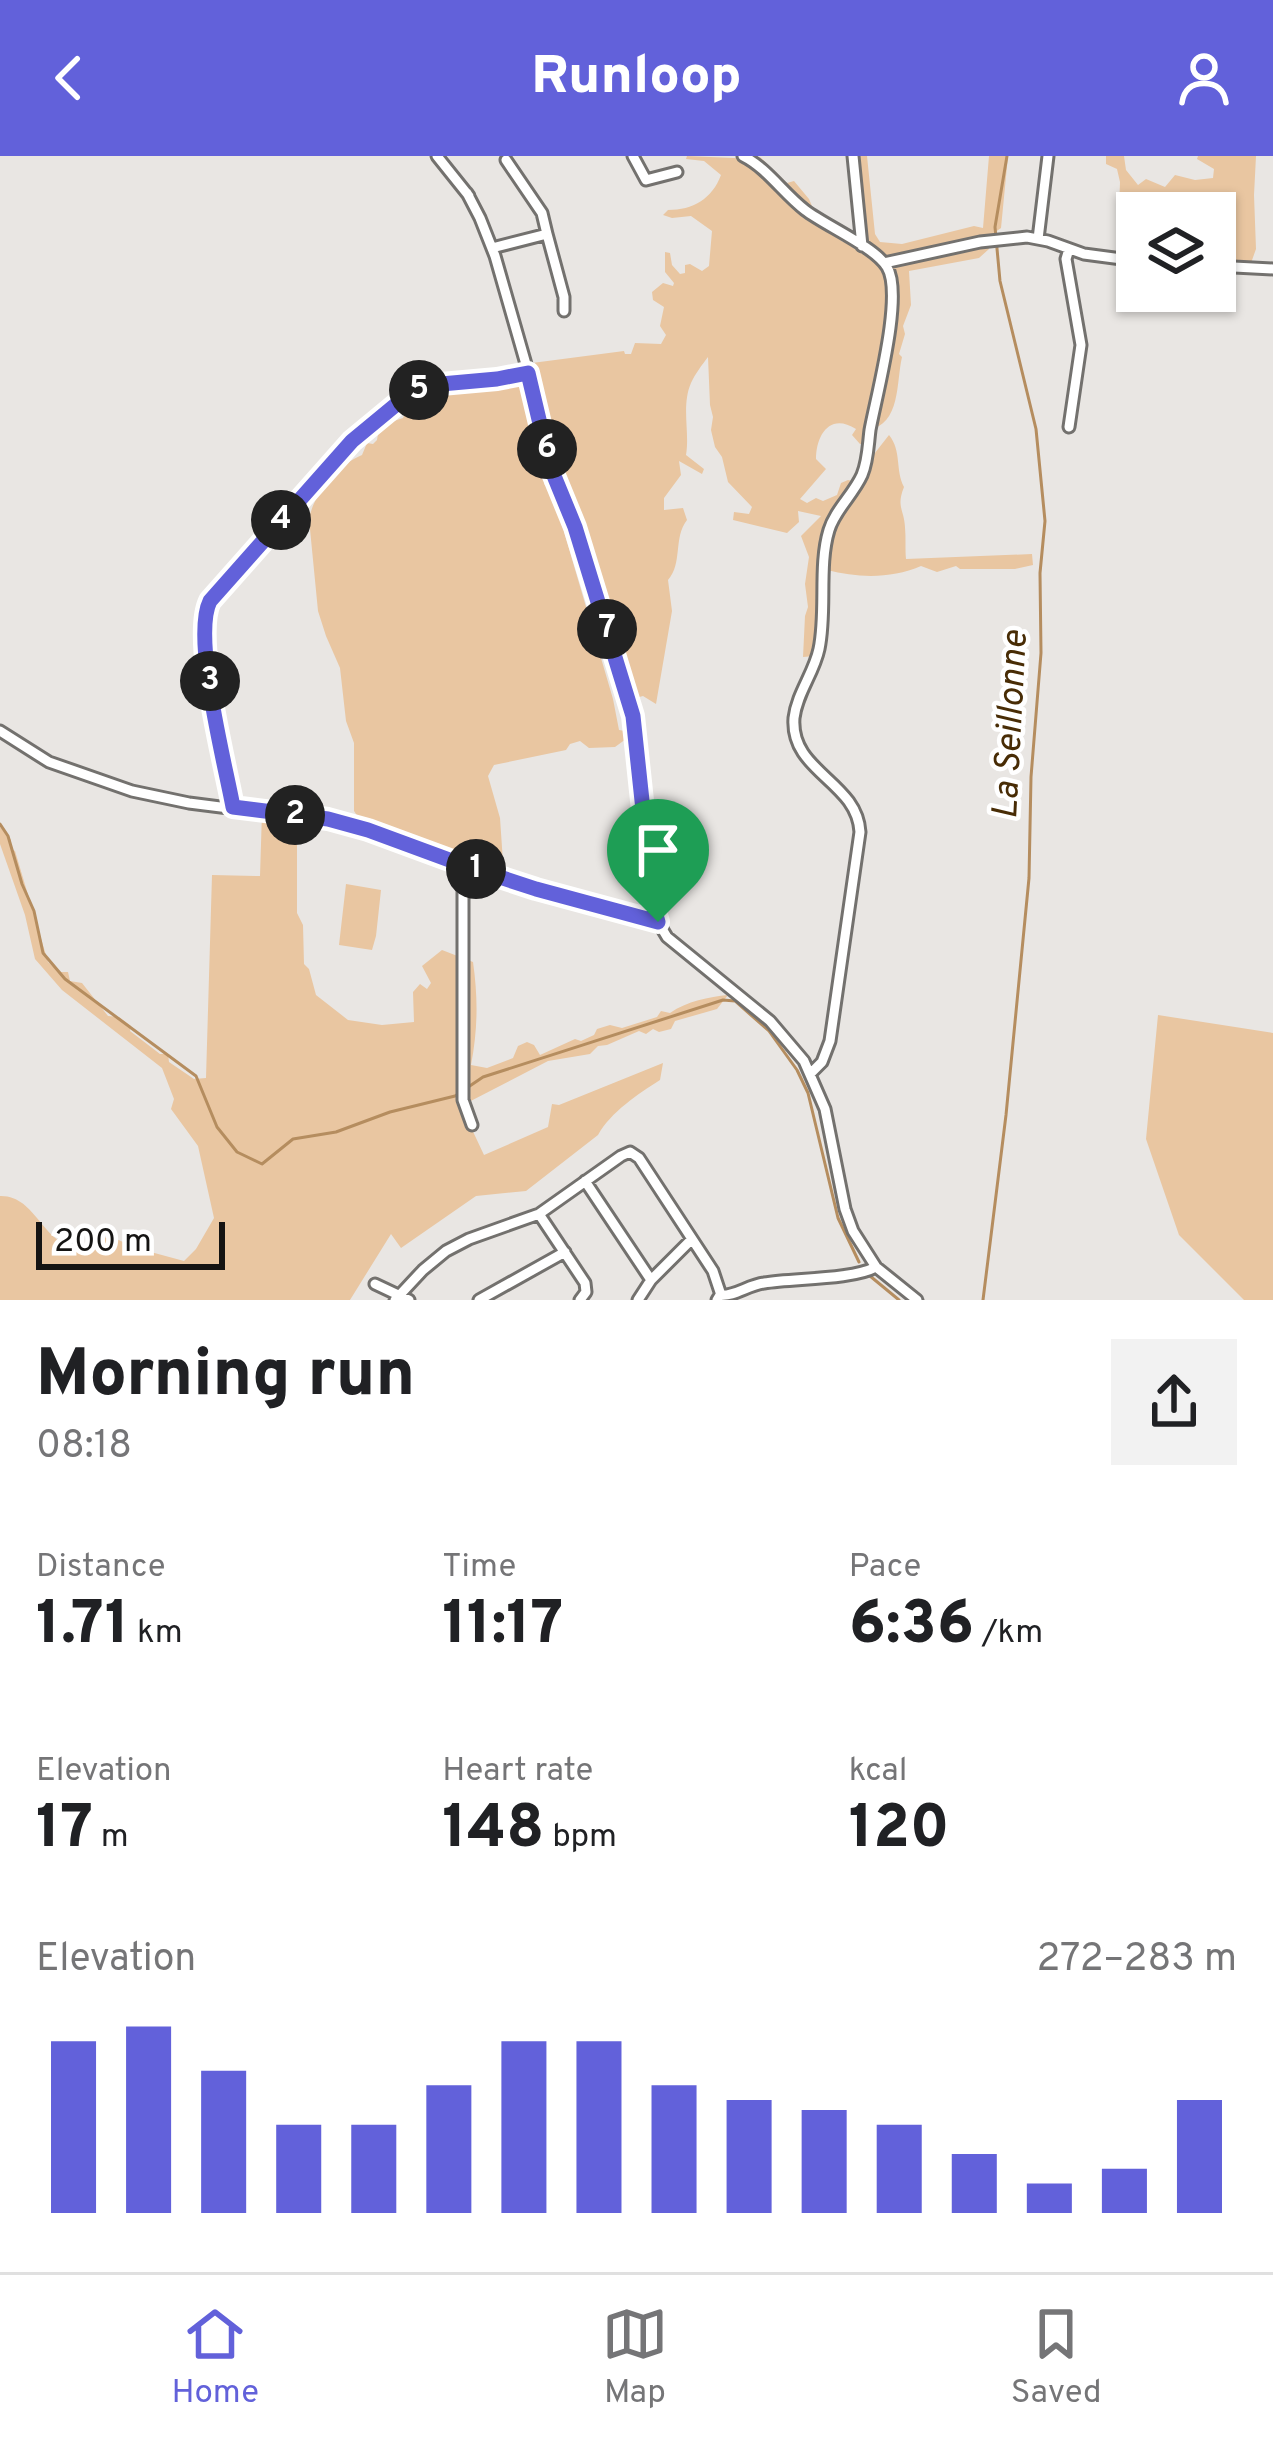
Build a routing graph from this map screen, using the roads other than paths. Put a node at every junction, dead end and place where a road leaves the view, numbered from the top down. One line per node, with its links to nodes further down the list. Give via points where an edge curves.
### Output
1 (437, 156): 11 (street)
2 (632, 156): 7 (street, via 646,180)
3 (742, 156): 10 (street)
4 (853, 156): 10 (street)
5 (1048, 156): 9 (street)
6 (506, 160): 8 (street)
7 (676, 172)
8 (547, 234): 11 (street); 17 (street)
9 (1038, 239): 12 (street); 14 (street)
10 (862, 246): 14 (street)
11 (495, 247): 18 (street)
12 (1069, 249): 13 (street); 19 (street, via 1081,345)
13 (1116, 258)
14 (884, 263): 24 (street, via 890,330 867,457 827,536 820,646 794,718 802,754 848,798 859,821)
15 (1236, 267): 16 (street)
16 (1273, 269)
17 (564, 311)
18 (528, 373): 21 (street, via 430,385 404,398 352,441 210,601 204,635); 23 (street, via 550,466 633,716)
19 (1070, 427)
20 (0, 731): 21 (street, via 49,762 99,780)
21 (233, 807): 22 (street, via 346,824)
22 (463, 865): 23 (street); 27 (street, via 463,1093)
23 (658, 922): 25 (street)
24 (827, 1048): 25 (street); 26 (street)
25 (804, 1060): 26 (street)
26 (812, 1073): 32 (street, via 848,1221)
27 (472, 1125)
28 (585, 1181): 29 (street); 30 (street, via 634,1154); 33 (street)
29 (539, 1214): 31 (street); 35 (street, via 456,1245)
30 (692, 1238): 33 (street); 36 (street)
31 (565, 1252): 37 (street); 38 (street, via 586,1288)
32 (874, 1262): 36 (street, via 859,1274 757,1284); 40 (street)
33 (651, 1280): 39 (street)
34 (375, 1284): 35 (street)
35 (401, 1298)
36 (723, 1298)
37 (479, 1300)
38 (580, 1300)
39 (638, 1300)
40 (919, 1300)

